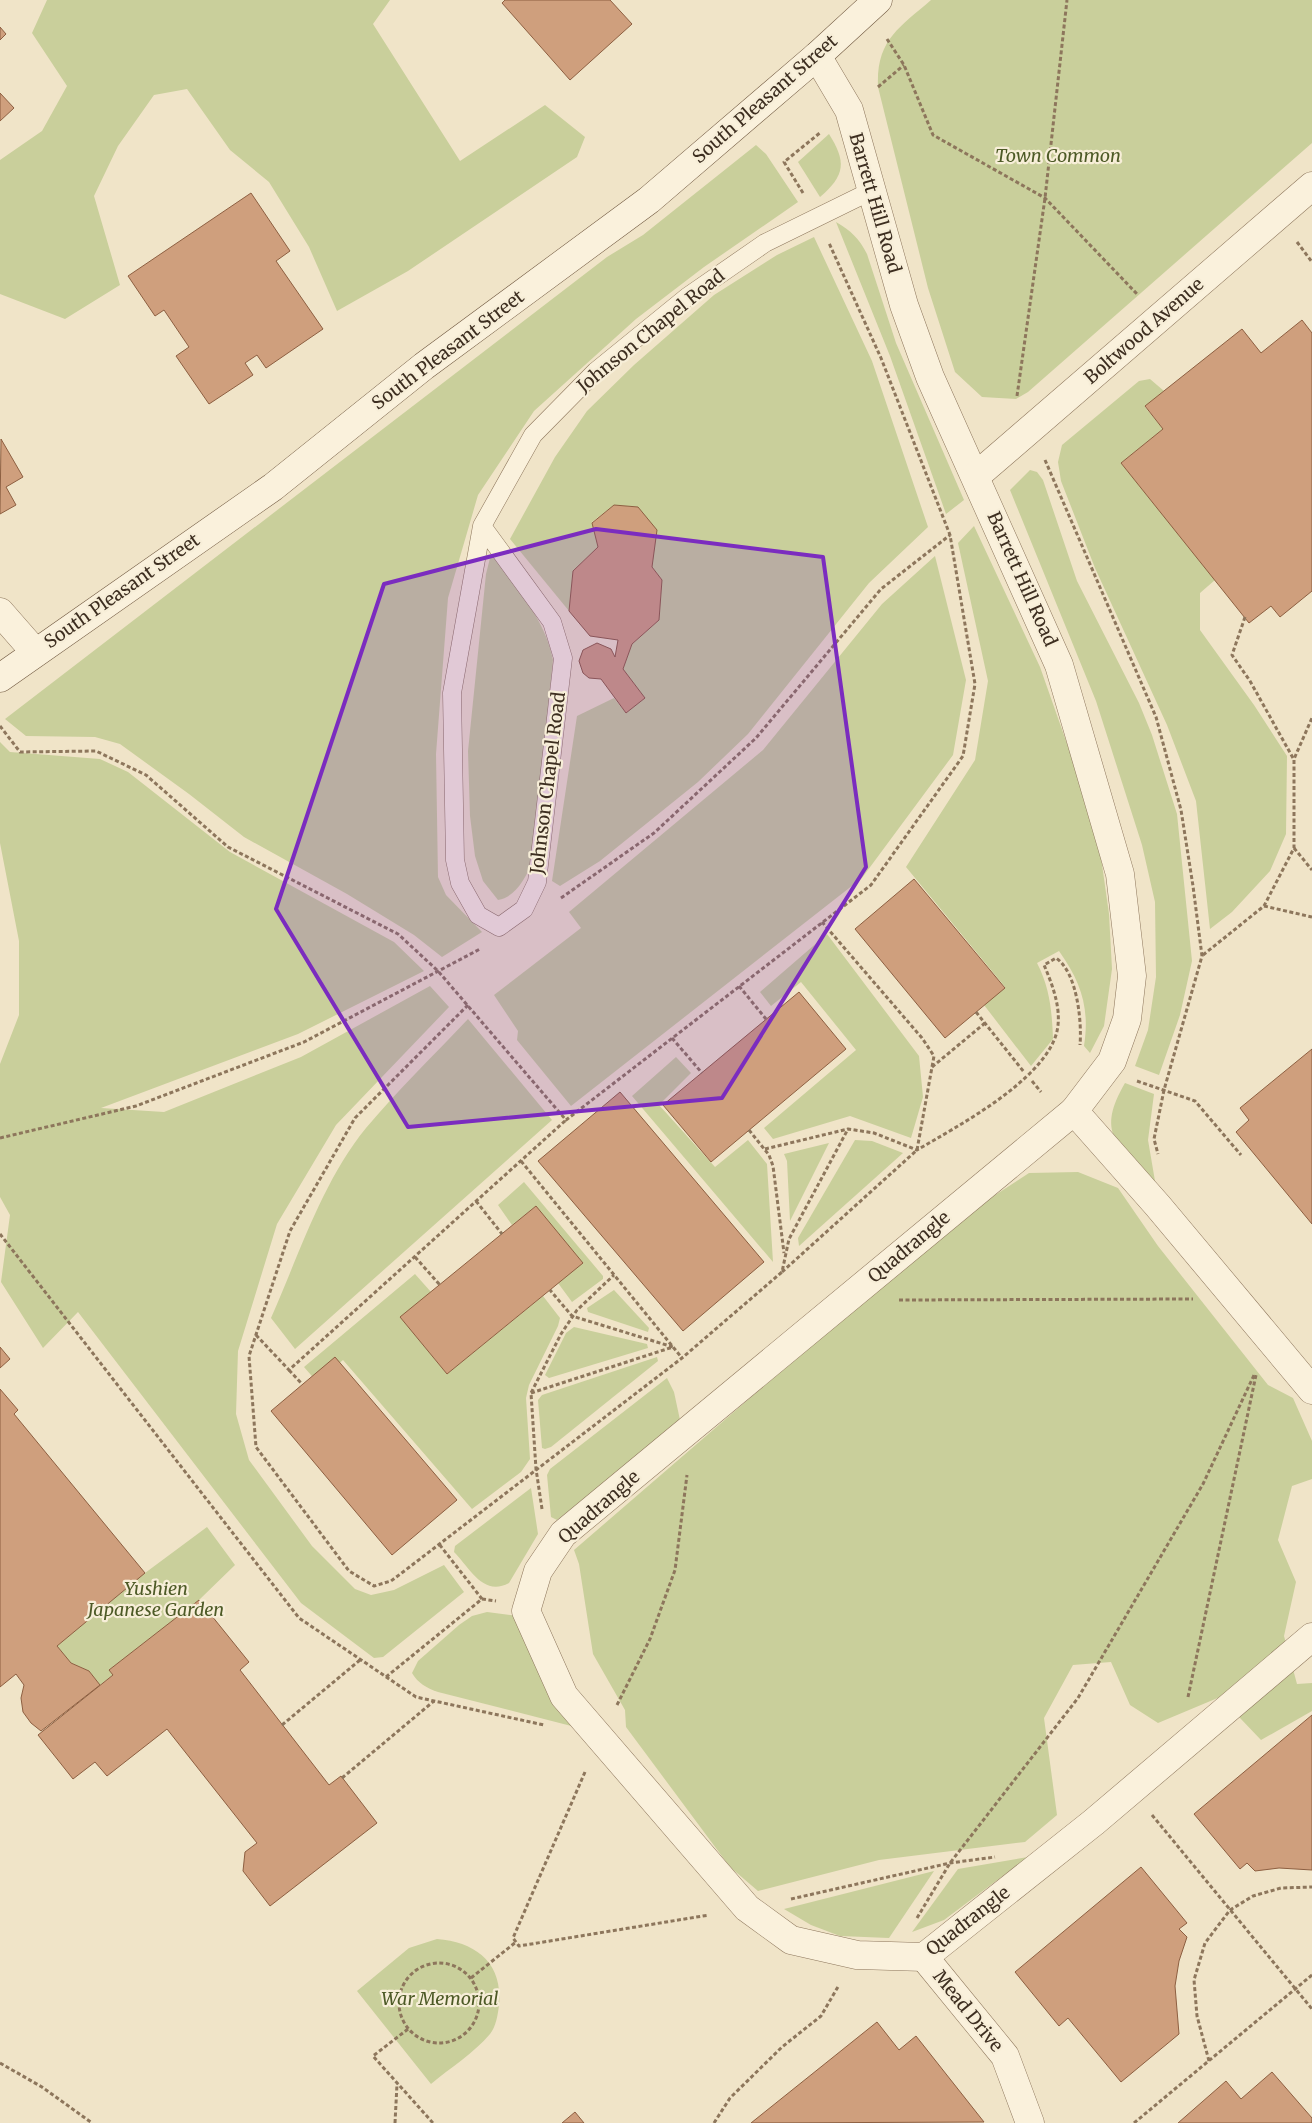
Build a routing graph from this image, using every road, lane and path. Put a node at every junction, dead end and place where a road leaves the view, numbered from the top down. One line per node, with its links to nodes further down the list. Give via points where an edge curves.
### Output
1 (878, 0): 4 (street, South Pleasant Street)
2 (1067, 0): 10 (path)
3 (887, 38): 5 (path)
4 (817, 56): 9 (street, Barrett Hill Road, via 848,110); 21 (street, South Pleasant Street, via 649,200 424,366 272,487)
5 (904, 65): 6 (path); 10 (path, via 933,135)
6 (878, 87)
7 (824, 130): 11 (path, via 784,162)
8 (1312, 186): 14 (street, Boltwood Avenue)
9 (871, 191): 11 (lane, Johnson Chapel Road); 17 (street, Barrett Hill Road, via 904,305 927,368)
10 (1045, 198): 14 (path); 15 (path)
11 (817, 217): 18 (lane, Johnson Chapel Road, via 765,244 695,292 596,371 533,435); 30 (path, via 881,358 950,535 975,684 963,756 871,884)
12 (1294, 238): 13 (path)
13 (1312, 262)
14 (1160, 318): 17 (street, Boltwood Avenue)
15 (1016, 399)
16 (1042, 455): 31 (path, via 1156,717 1181,810)
17 (976, 476): 46 (street, Barrett Hill Road, via 1059,665 1120,874 1132,976 1127,1019 1112,1061)
18 (482, 526): 18 (lane, Johnson Chapel Road, via 552,622 563,658 537,882 524,908 500,927 478,915 460,883 455,860 452,693)
19 (0, 612): 21 (street)
20 (1245, 617): 25 (path, via 1232,655)
21 (35, 652): 22 (street, South Pleasant Street)
22 (0, 678)
23 (1312, 718): 25 (path)
24 (0, 726): 33 (path, via 20,752 96,750 146,775 228,847 398,934 438,971)
25 (1294, 758): 26 (path)
26 (1294, 848): 27 (path); 28 (path)
27 (1312, 870)
28 (1264, 906): 29 (path); 31 (path)
29 (1312, 917)
30 (822, 922): 32 (path); 39 (path, via 922,1038 934,1056)
31 (1202, 956): 44 (path)
32 (739, 986): 35 (path); 37 (path)
33 (468, 1005): 47 (path); 67 (path, via 355,1118 290,1231)
34 (976, 1012): 36 (path)
35 (766, 1019)
36 (985, 1023): 39 (path); 40 (path)
37 (672, 1038): 41 (path); 47 (path)
38 (1080, 1052): 51 (path, via 1082,1029 1073,985 1062,962 1056,958 1044,965 1054,987 1058,1013 1056,1034 1046,1057 995,1101)
39 (932, 1067): 51 (path)
40 (1024, 1072)
41 (702, 1073)
42 (1129, 1079): 44 (path)
43 (1032, 1082): 45 (path)
44 (1164, 1090): 52 (path, via 1195,1101); 53 (path, via 1154,1139)
45 (1041, 1092)
46 (1074, 1110): 64 (street); 74 (street, Quadrangle)
47 (566, 1120): 54 (path)
48 (848, 1129): 50 (path); 51 (path, via 874,1133); 59 (path, via 789,1239)
49 (749, 1130): 50 (path)
50 (765, 1149): 59 (path, via 774,1166)
51 (917, 1150): 60 (path)
52 (1241, 1155)
53 (1158, 1156)
54 (521, 1161): 55 (path); 61 (path)
55 (476, 1201): 57 (path); 58 (path)
56 (0, 1234): 81 (path, via 299,1618)
57 (502, 1234)
58 (414, 1256): 62 (path); 70 (path)
59 (785, 1256): 60 (path)
60 (782, 1272): 69 (path)
61 (614, 1275): 66 (path); 68 (path)
62 (440, 1285)
63 (550, 1290): 66 (path)
64 (1236, 1299): 65 (path); 72 (street)
65 (895, 1300)
66 (572, 1316): 68 (path); 73 (path)
67 (256, 1335): 70 (path); 77 (path, via 249,1356 256,1447 349,1571 374,1586 391,1581)
68 (673, 1347): 69 (path); 73 (path)
69 (682, 1358): 75 (path)
70 (289, 1370): 71 (path)
71 (302, 1384)
72 (1312, 1390)
73 (531, 1393): 75 (path)
74 (691, 1429): 86 (path, via 685,1507 675,1570 650,1639); 86 (street, Quadrangle, via 563,1534 538,1572 526,1611 564,1696)
75 (536, 1470): 76 (path); 77 (path)
76 (543, 1514)
77 (440, 1544): 78 (path)
78 (482, 1599): 79 (path); 82 (path)
79 (500, 1601)
80 (1312, 1637): 87 (street, Quadrangle)
81 (360, 1660): 82 (path); 84 (path)
82 (386, 1677): 83 (path, via 416,1697)
83 (434, 1701): 85 (path); 88 (path)
84 (282, 1724)
85 (545, 1725)
86 (600, 1738): 93 (street, Quadrangle); 95 (path, via 513,1938)
87 (1177, 1752): 89 (street, Quadrangle); 91 (path, via 1258,1368 1203,1484 1078,1698)
88 (342, 1778)
89 (1131, 1790): 94 (path); 98 (street, Quadrangle)
90 (997, 1857): 91 (path)
91 (950, 1864): 93 (path); 97 (path)
92 (1312, 1887): 94 (path, via 1253,1896)
93 (747, 1908): 95 (path, via 519,1946); 96 (street, Quadrangle, via 791,1940)
94 (1230, 1910): 101 (path); 104 (path, via 1205,1943 1194,1980 1197,2016)
95 (516, 1942): 100 (path)
96 (857, 1955): 97 (street, Quadrangle); 110 (path, via 820,2016 782,2047 730,2098)
97 (894, 1956): 98 (street, Quadrangle)
98 (924, 1957): 111 (street, Mead Drive, via 1005,2056)
99 (1312, 1974): 101 (path)
100 (471, 1978): 103 (path, via 478,1990 480,2004 477,2018 459,2038 439,2043 419,2037); 103 (path, via 461,1969 438,1962 414,1971 400,1993 402,2018)
101 (1295, 1989): 102 (path); 104 (path)
102 (1312, 2009)
103 (408, 2029): 106 (path, via 373,2056)
104 (1209, 2061): 112 (path)
105 (0, 2063): 107 (path, via 42,2086)
106 (398, 2083): 108 (path); 109 (path)
107 (92, 2123)
108 (395, 2123)
109 (433, 2123)
110 (714, 2123)
111 (1030, 2123)
112 (1134, 2123)

